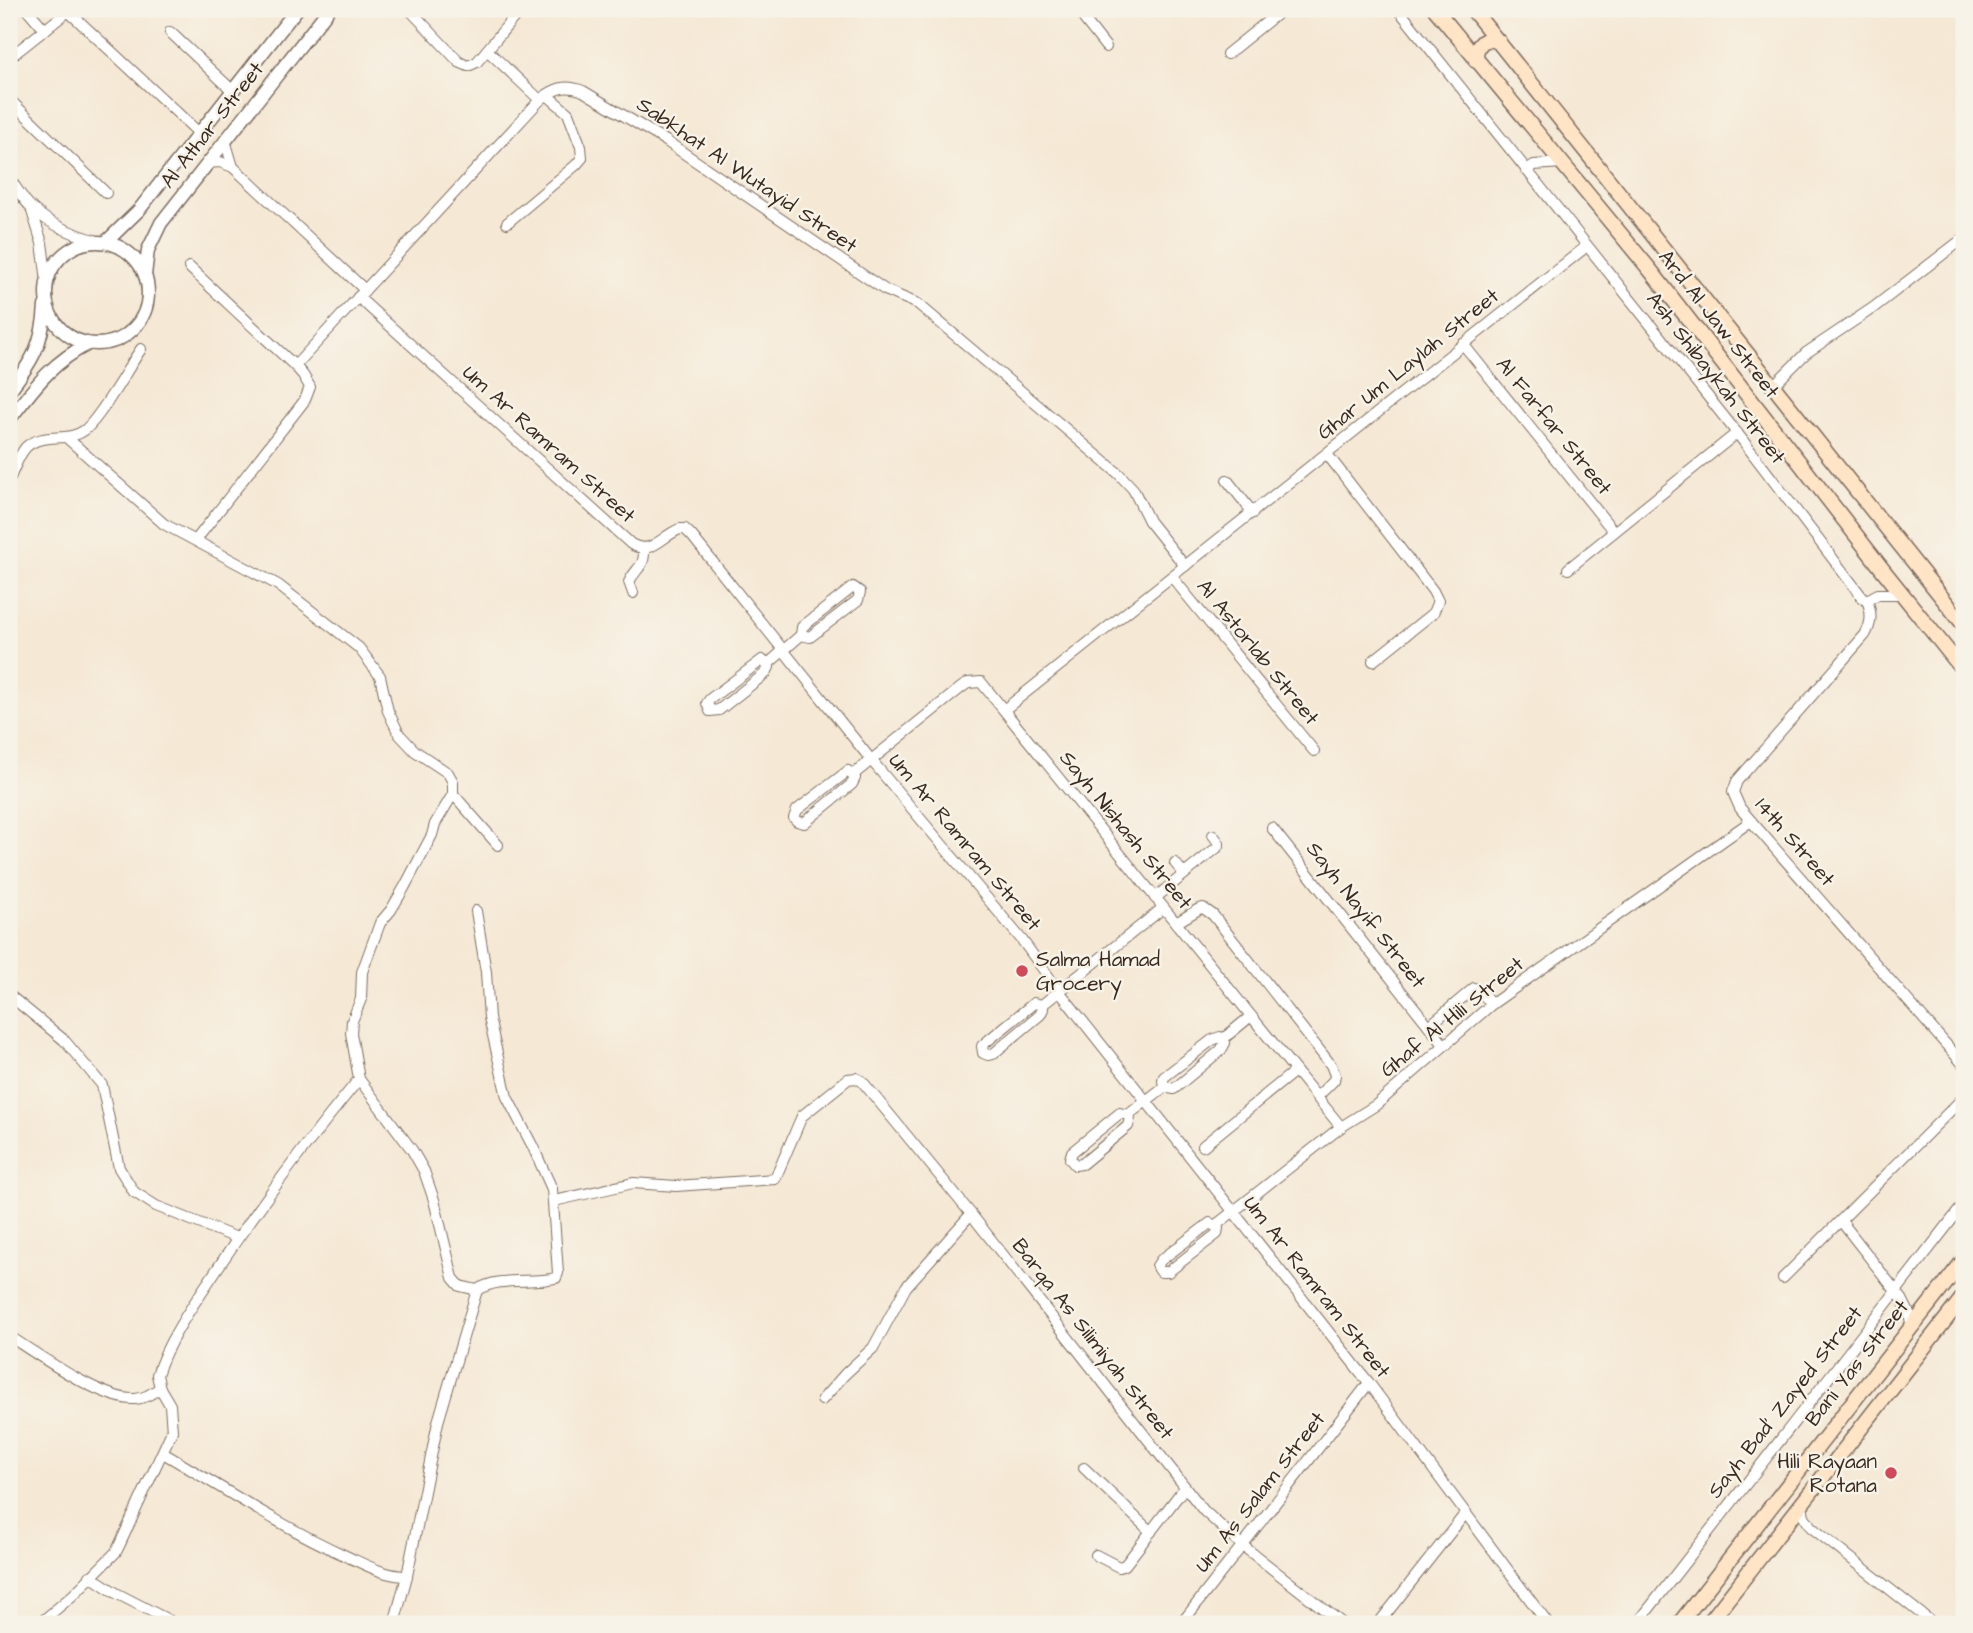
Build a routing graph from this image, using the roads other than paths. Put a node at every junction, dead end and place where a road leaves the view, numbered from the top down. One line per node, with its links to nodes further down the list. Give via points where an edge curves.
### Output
1 (27, 9): 14 (street)
2 (286, 9): 13 (street)
3 (297, 9): 13 (street, Al Athar Street)
4 (329, 9): 26 (street, Al Athar Street)
5 (409, 9): 18 (street, via 463,65 473,65)
6 (521, 9): 18 (street)
7 (1090, 9): 17 (street, via 1084,19)
8 (1283, 9): 19 (street)
9 (1398, 9): 31 (street, Ash Shibaykah Street)
10 (1436, 9): 21 (main road, Ard Al Jaw Street)
11 (1472, 9): 16 (main road, Ard Al Jaw Street)
12 (69, 10): 14 (street); 25 (street)
13 (285, 24): 22 (street, Al Athar Street)
14 (45, 30): 20 (street)
15 (170, 32): 22 (street)
16 (1499, 42): 21 (main road, via 1481,42); 39 (main road, Ard Al Jaw Street)
17 (1106, 47)
18 (487, 50): 23 (street)
19 (1227, 54)
20 (9, 58)
21 (1476, 61): 27 (main road, Ard Al Jaw Street)
22 (233, 91): 25 (street, Al Athar Street)
23 (544, 98): 35 (street, via 568,113 582,158); 44 (street); 62 (street, Sabkhat Al Wutayid Street, via 564,86 583,91 676,148 885,290 918,304 1119,474)
24 (9, 99): 33 (street)
25 (200, 134): 37 (street, Al Athar Street, via 139,210)
26 (225, 140): 28 (street, Al Athar Street); 30 (street)
27 (1542, 140): 29 (main road, Ard Al Jaw Street); 31 (street, via 1539,158)
28 (207, 163): 30 (street); 42 (street, Al Athar Street, via 161,223 148,250)
29 (1563, 163): 31 (street); 41 (main road, Ard Al Jaw Street)
30 (233, 167): 44 (street, Um Ar Ramram Street)
31 (1530, 168): 38 (street, Ash Shibaykah Street)
32 (9, 177): 34 (street)
33 (106, 193)
34 (31, 208): 37 (street, via 64,229); 43 (street)
35 (507, 223)
36 (1964, 238): 50 (street, via 1807,353)
37 (104, 242): 42 (street, via 130,253); 43 (street, via 86,243 67,252)
38 (1587, 246): 47 (street, Ghar Um Laylah Street); 53 (street, Ash Shibaykah Street)
39 (1676, 265): 41 (main road, via 1668,275); 50 (main road, Ard Al Jaw Street)
40 (189, 267): 49 (street)
41 (1651, 271): 64 (main road, Ard Al Jaw Street)
42 (145, 275): 46 (street, via 148,301 137,326 115,342)
43 (47, 281): 45 (street)
44 (362, 293): 49 (street); 61 (street, Um Ar Ramram Street, via 625,539)
45 (45, 295): 46 (street, via 58,327); 51 (street, via 44,330 38,348)
46 (88, 344): 52 (street, via 55,364)
47 (1463, 344): 55 (street, Ghar Um Laylah Street); 59 (street, Al Farfar Street)
48 (141, 349): 54 (street, via 91,425)
49 (295, 366): 60 (street, via 310,387 305,400)
50 (1772, 387): 70 (main road, Ard Al Jaw Street)
51 (9, 391)
52 (9, 420)
53 (1737, 433): 59 (street); 69 (street, Ash Shibaykah Street)
54 (67, 438): 56 (street, via 32,443 19,457); 60 (street, via 154,517)
55 (1327, 454): 58 (street, Ghar Um Laylah Street); 73 (street, via 1438,601 1433,613)
56 (9, 480)
57 (1227, 480): 58 (street)
58 (1253, 513): 62 (street, Ghar Um Laylah Street)
59 (1614, 532): 63 (street)
60 (195, 540): 80 (street, via 278,585 359,648 380,676 399,734 448,773)
61 (644, 549): 66 (street, via 645,559 629,582); 72 (street, Um Ar Ramram Street, via 674,530 685,529)
62 (1185, 565): 65 (street, Ghar Um Laylah Street)
63 (1568, 569)
64 (1884, 570): 67 (street); 68 (main road, Ard Al Jaw Street)
65 (1172, 577): 76 (street, Ghar Um Laylah Street); 77 (street, Al Astorlab Street)
66 (633, 593)
67 (1878, 594): 68 (street); 69 (street)
68 (1903, 594): 75 (main road, Ard Al Jaw Street)
69 (1867, 600): 81 (street, 14th Street, via 1871,622 1865,635 1737,782 1735,800)
70 (1964, 625)
71 (801, 635): 71 (street, via 810,637 858,600 857,588 849,589 802,627); 72 (street)
72 (784, 649): 74 (street); 78 (street, Um Ar Ramram Street)
73 (1373, 661)
74 (768, 664): 74 (street, via 759,662 710,699 708,708 719,710 766,673)
75 (1964, 670)
76 (1005, 709): 78 (street, Sayh Nishash Street, via 981,682 968,683); 87 (street, Sayh Nishash Street)
77 (1314, 751)
78 (872, 761): 79 (street, Sayh Nishash Street); 91 (street, Um Ar Ramram Street)
79 (854, 774): 79 (street, Sayh Nishash Street, via 845,772 797,810 797,821 804,823 852,784)
80 (453, 794): 84 (street); 101 (street, via 380,923 362,972 351,1033)
81 (1751, 821): 93 (street, Ghaf Al Hili Street); 99 (street, 14th Street)
82 (1272, 828): 96 (street, Sayh Nayif Street)
83 (1213, 835): 86 (street, via 1219,846)
84 (498, 845)
85 (1175, 863): 86 (street)
86 (1184, 874): 87 (street)
87 (1155, 898): 88 (street, Sayh Nishash Street)
88 (1163, 908): 90 (street, Sayh Nishash Street); 91 (street)
89 (476, 911): 109 (street, via 489,1018 506,1097 533,1147)
90 (1176, 923): 95 (street, Sayh Nishash Street); 103 (street, via 1203,908 1213,915 1331,1065 1334,1080)
91 (1059, 991): 94 (street); 105 (street, Um Ar Ramram Street)
92 (9, 995): 115 (street, via 64,1040 102,1084 119,1168 134,1192 156,1206)
93 (1492, 1004): 96 (street, via 1474,988); 98 (street, Ghaf Al Hili Street)
94 (1042, 1005): 94 (street, via 1034,1003 1012,1020 982,1046 983,1053 993,1054 1040,1015)
95 (1251, 1016): 97 (street); 100 (street, Sayh Nishash Street)
96 (1429, 1026): 98 (street, Sayh Nayif Street)
97 (1223, 1039): 102 (street, via 1212,1040 1164,1077); 102 (street, via 1224,1047 1174,1089)
98 (1444, 1045): 107 (street, Ghaf Al Hili Street, via 1376,1105)
99 (1964, 1065)
100 (1295, 1071): 103 (street, Sayh Nishash Street); 108 (street)
101 (359, 1079): 115 (street); 118 (street, via 424,1171 453,1278 460,1286)
102 (1164, 1087): 105 (street)
103 (1317, 1097): 107 (street, Sayh Nishash Street)
104 (1964, 1097): 113 (street)
105 (1146, 1101): 106 (street); 111 (street, Um Ar Ramram Street)
106 (1128, 1115): 106 (street, via 1120,1113 1072,1152 1071,1163 1082,1164 1128,1126)
107 (1341, 1127): 111 (street, Ghaf Al Hili Street)
108 (1203, 1146)
109 (554, 1201): 112 (street, Barqa As Silimiyah Street, via 633,1183 676,1186 775,1179 802,1116 840,1083 856,1078); 118 (street, via 556,1278 500,1282)
110 (1964, 1204): 119 (street, Sayh Bad' Zayed Street)
111 (1234, 1211): 114 (street, Ghaf Al Hili Street); 124 (street, Um Ar Ramram Street)
112 (971, 1214): 126 (street, via 906,1287 873,1349); 129 (street, Barqa As Silimiyah Street)
113 (1841, 1221): 117 (street); 119 (street)
114 (1216, 1225): 114 (street, Ghaf Al Hili Street, via 1208,1224 1161,1260 1158,1270 1168,1272 1217,1234)
115 (237, 1238): 125 (street, via 190,1308 158,1368)
116 (1964, 1260): 121 (main road, Bani Yas Street)
117 (1783, 1278)
118 (477, 1290): 138 (street, via 438,1422)
119 (1899, 1295): 121 (street, via 1919,1304); 122 (street); 146 (street, Sayh Bad' Zayed Street)
120 (1964, 1296): 130 (main road, Bani Yas Street)
121 (1935, 1298): 122 (main road, Bani Yas Street)
122 (1912, 1328): 147 (main road, Bani Yas Street)
123 (9, 1335): 125 (street, via 113,1396 145,1397)
124 (1369, 1383): 131 (street, Um Ar Ramram Street); 135 (street, Um As Salam Street)
125 (160, 1388): 127 (street, via 170,1405 172,1431)
126 (822, 1401)
127 (163, 1452): 137 (street, via 116,1552); 138 (street, via 327,1547 382,1572)
128 (1084, 1468): 134 (street)
129 (1185, 1487): 134 (street); 135 (street, Barqa As Silimiyah Street)
130 (1802, 1504): 132 (main road, Bani Yas Street); 133 (street)
131 (1465, 1514): 144 (street); 145 (street, Um Ar Ramram Street)
132 (1785, 1526): 133 (street); 148 (main road, Bani Yas Street)
133 (1811, 1527): 149 (street)
134 (1151, 1532): 136 (street, via 1123,1567)
135 (1243, 1546): 142 (street, Um As Salam Street); 143 (street, Barqa As Silimiyah Street)
136 (1096, 1555)
137 (90, 1576): 139 (street); 140 (street)
138 (407, 1576): 141 (street)
139 (39, 1624)
140 (176, 1624)
141 (394, 1624)
142 (1181, 1624)
143 (1343, 1624)
144 (1378, 1624)
145 (1548, 1624)
146 (1637, 1624)
147 (1679, 1624)
148 (1708, 1624)
149 (1934, 1624)

